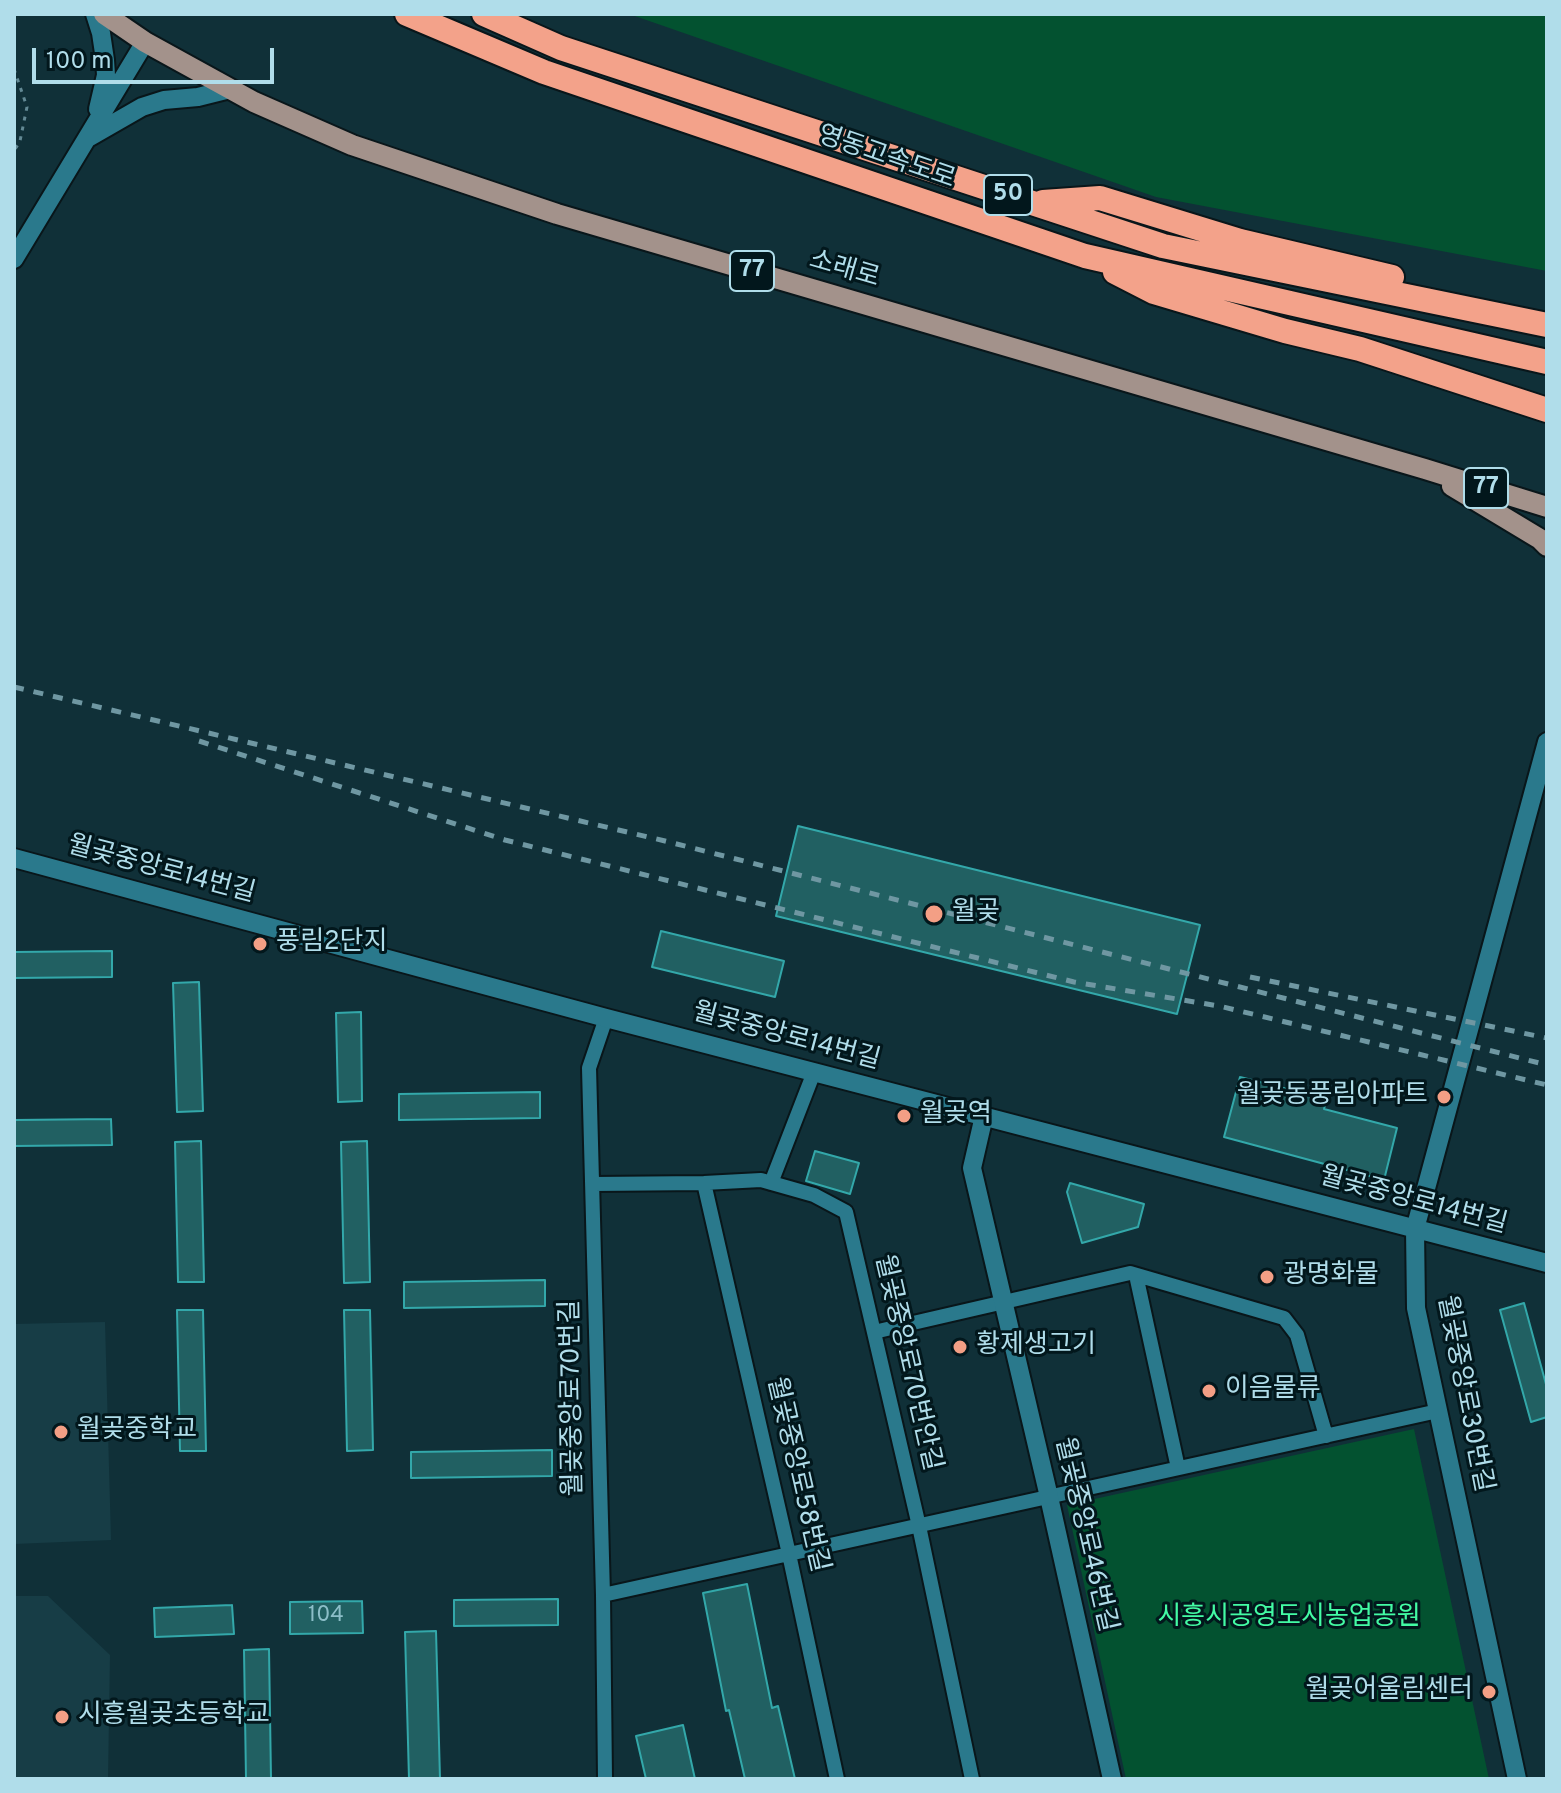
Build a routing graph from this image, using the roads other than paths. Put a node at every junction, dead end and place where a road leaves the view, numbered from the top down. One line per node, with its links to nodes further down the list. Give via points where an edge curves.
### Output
1 (95, 14): 7 (street, via 106,75)
2 (104, 14): 5 (main road, 소래로 / 77)
3 (407, 14): 9 (highway, 영동고속도로 / 50, via 544,72)
4 (484, 14): 8 (highway, 영동고속도로 / 50, via 561,48)
5 (145, 42): 6 (main road, 소래로 / 77); 7 (street)
6 (230, 89): 7 (street, via 142,107); 15 (main road, 소래로 / 77, via 352,145 557,214)
7 (90, 134): 10 (street)
8 (1030, 202): 11 (highway, via 1100,198 1240,241); 12 (highway, 영동고속도로 / 50, via 1163,246)
9 (1085, 256): 13 (highway, 영동고속도로 / 50); 14 (highway, via 1154,292 1360,349)
10 (14, 259)
11 (1547, 308)
12 (1547, 325)
13 (1547, 362)
14 (1547, 410)
15 (1425, 469): 16 (main road, 소래로 / 77); 17 (main road)
16 (1547, 507)
17 (1547, 546)
18 (1547, 742): 26 (street, 월곶중앙로30번길)
19 (14, 858): 20 (street, 월곶중앙로14번길)
20 (606, 1018): 21 (street, 월곶중앙로14번길); 25 (street, 월곶중앙로70번길, via 589,1068)
21 (814, 1072): 22 (street, 월곶중앙로14번길); 24 (street)
22 (984, 1116): 26 (street, 월곶중앙로14번길); 29 (street, 월곶중앙로46번길, via 972,1168)
23 (704, 1183): 24 (street, 월곶중앙로70번안길); 25 (street, 월곶중앙로70번안길); 36 (street, 월곶중앙로58번길)
24 (771, 1183): 30 (street, 월곶중앙로70번안길, via 814,1195 846,1212)
25 (593, 1184): 37 (street, 월곶중앙로70번길)
26 (1415, 1229): 27 (street, 월곶중앙로14번길); 31 (street, 월곶중앙로30번길, via 1416,1308)
27 (1547, 1263)
28 (1136, 1275): 29 (street); 32 (street, via 1284,1318 1297,1335); 33 (street)
29 (1004, 1302): 30 (street); 34 (street, 월곶중앙로46번길)
30 (874, 1332): 35 (street, 월곶중앙로70번안길)
31 (1438, 1411): 32 (street); 42 (street, 월곶중앙로30번길)
32 (1326, 1436): 33 (street)
33 (1178, 1468): 34 (street)
34 (1049, 1497): 35 (street); 41 (street, 월곶중앙로46번길)
35 (919, 1526): 36 (street); 40 (street, 월곶중앙로70번안길)
36 (789, 1554): 37 (street); 39 (street, 월곶중앙로58번길)
37 (603, 1595): 38 (street, 월곶중앙로70번길)
38 (605, 1779)
39 (837, 1779)
40 (972, 1779)
41 (1112, 1779)
42 (1517, 1779)

